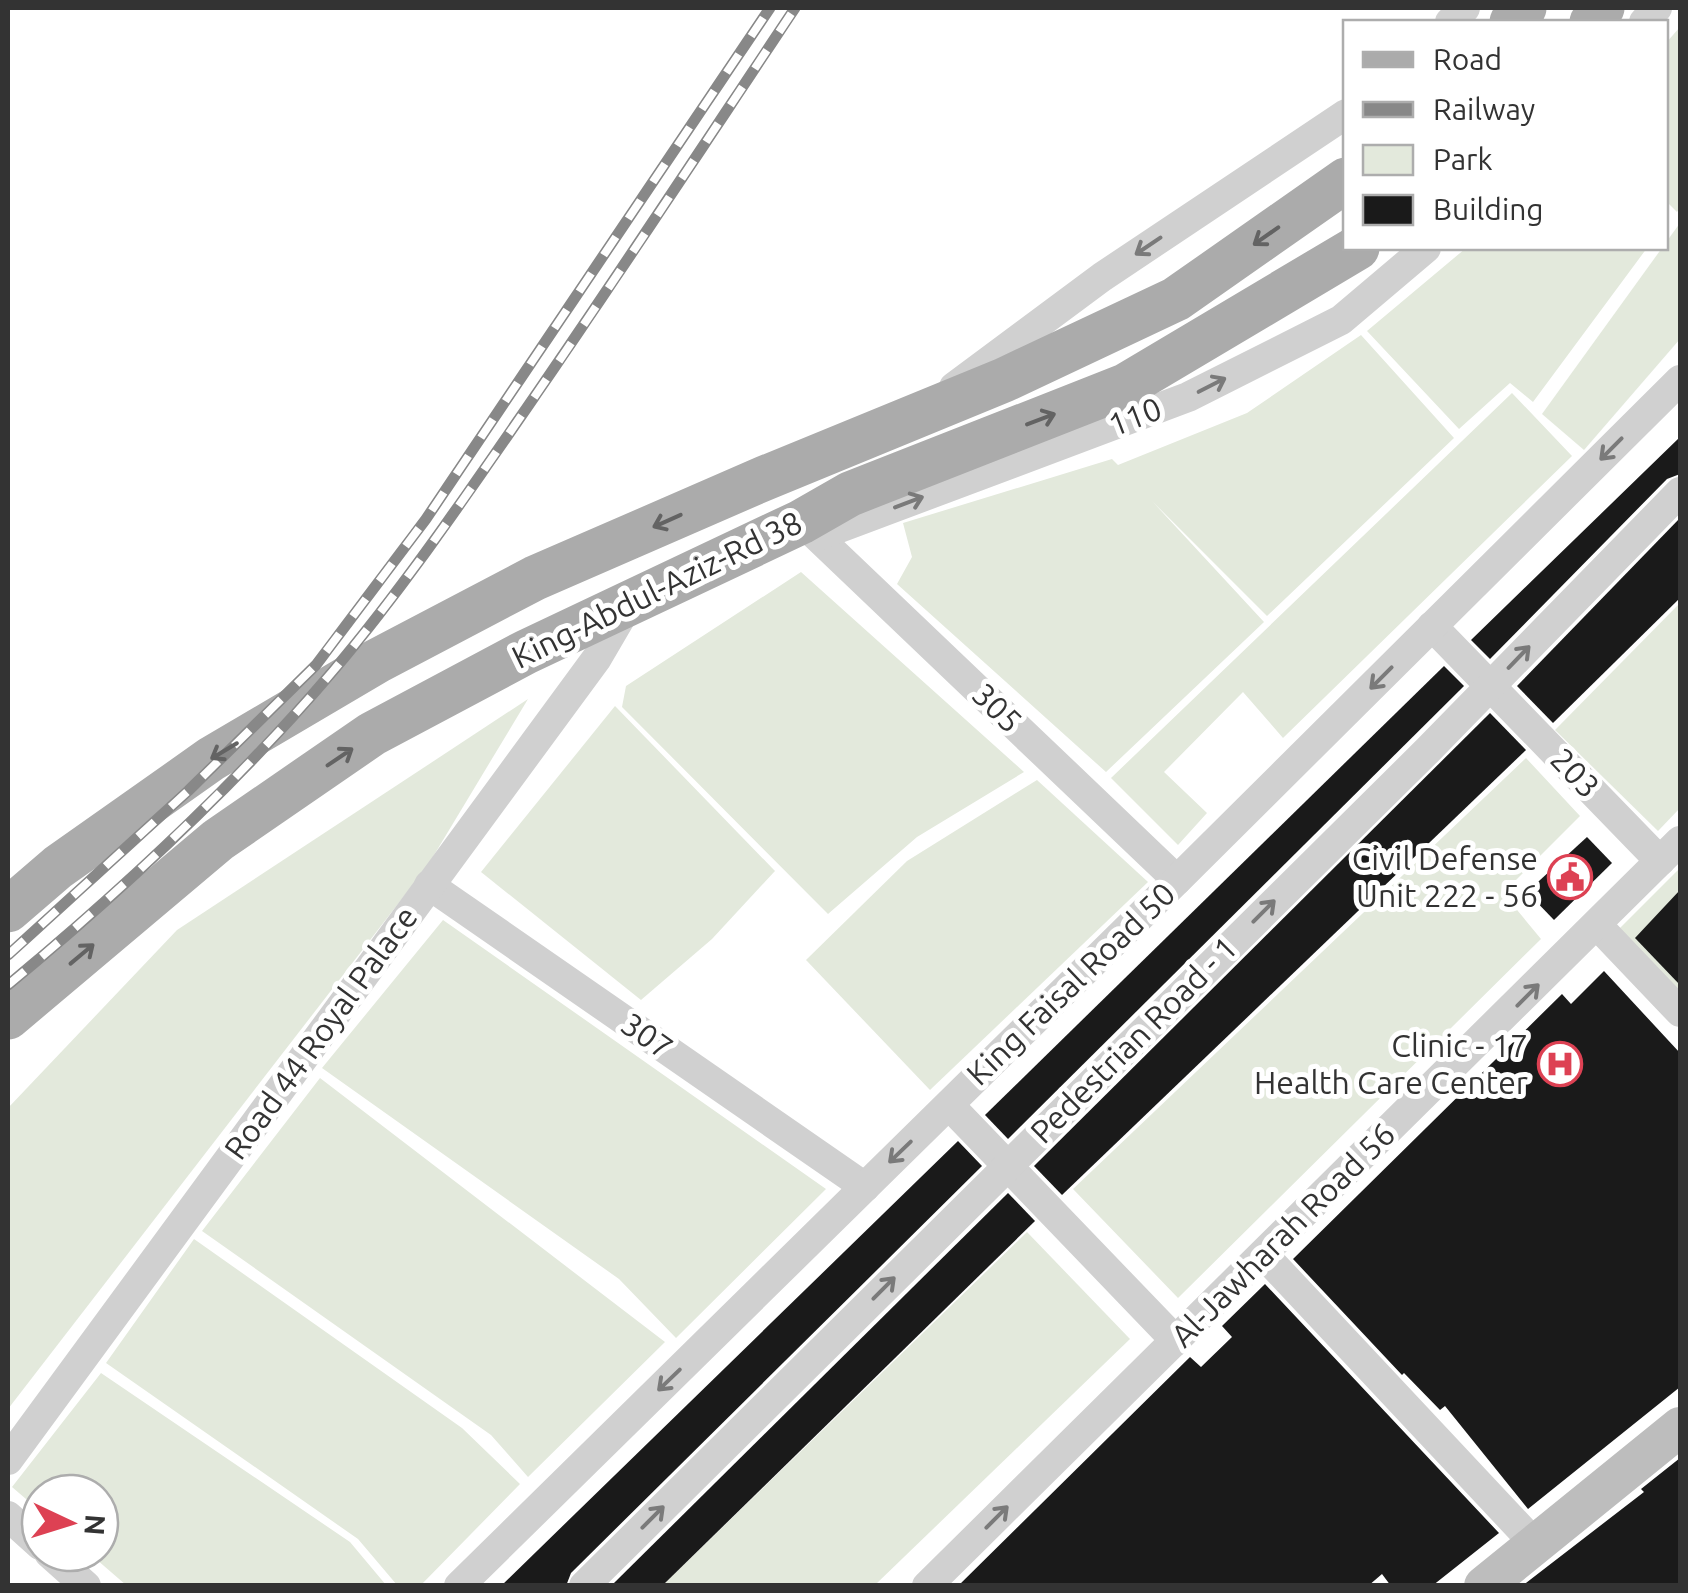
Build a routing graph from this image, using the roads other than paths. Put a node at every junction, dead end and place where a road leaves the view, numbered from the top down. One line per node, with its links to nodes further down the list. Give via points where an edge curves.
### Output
1 (1343, 116): 6 (street, one-way to 6, via 1102,277)
2 (1343, 182): 6 (main road, King-Abdul-Aziz-Rd 38, one-way to 6, via 1176,299)
3 (1355, 250): 8 (main road, King-Abdul-Aziz-Rd 38, one-way to 3, via 850,494 1125,386)
4 (1424, 250): 8 (street, 110, one-way to 4, via 1188,397 1341,320)
5 (1680, 380): 10 (street, King Faisal Road 50, one-way to 10)
6 (912, 418): 15 (main road, King-Abdul-Aziz-Rd 38, one-way to 15, via 535,578 377,661 210,759)
7 (1680, 492): 11 (street, Pedestrian Road - 1, one-way to 7)
8 (809, 529): 9 (main road, King-Abdul-Aziz-Rd 38); 13 (street, 305)
9 (630, 602): 14 (street, Road 44 Royal Palace, via 597,658); 18 (main road, King-Abdul-Aziz-Rd 38, one-way to 9, via 218,840 372,734)
10 (1432, 626): 11 (street, 203); 13 (street, King Faisal Road 50, one-way to 13)
11 (1490, 686): 12 (street, 203); 20 (street, Pedestrian Road - 1, one-way to 11)
12 (1670, 851): 16 (street, Al-Jawharah Road 56)
13 (1177, 880): 19 (street, King Faisal Road 50)
14 (429, 885): 21 (street, 307); 25 (street, Road 44 Royal Palace)
15 (8, 910)
16 (1598, 926): 17 (street); 22 (street, Al-Jawharah Road 56, one-way to 16)
17 (1680, 1012)
18 (8, 1017)
19 (948, 1105): 20 (street); 21 (street, King Faisal Road 50, one-way to 21)
20 (1008, 1164): 23 (street); 28 (street, Pedestrian Road - 1, one-way to 20)
21 (865, 1186): 27 (street, King Faisal Road 50, one-way to 27)
22 (1264, 1255): 23 (street, Al-Jawharah Road 56); 26 (street)
23 (1176, 1341): 29 (street, Al-Jawharah Road 56, one-way to 23)
24 (1680, 1428): 26 (main road)
25 (8, 1460)
26 (1535, 1544): 30 (main road)
27 (459, 1586)
28 (584, 1586)
29 (927, 1586)
30 (1484, 1586)

